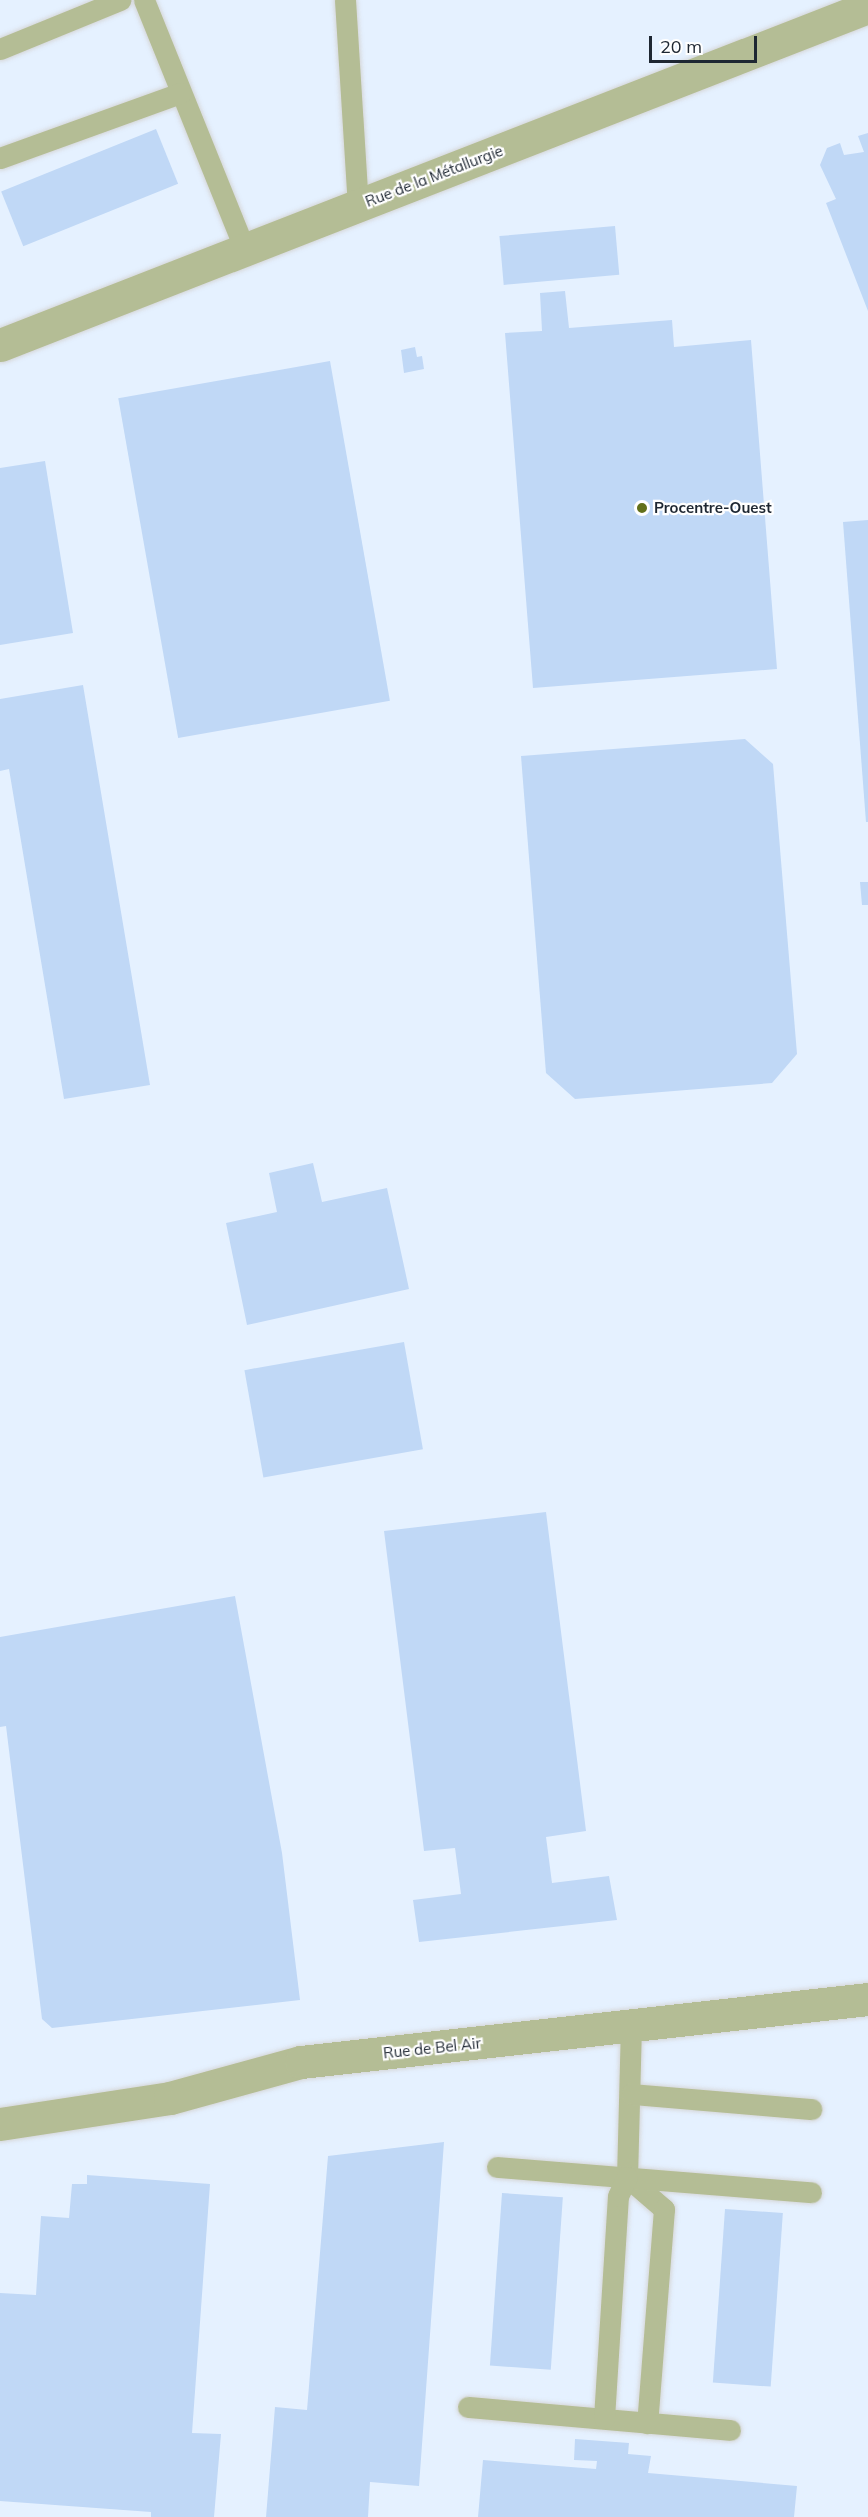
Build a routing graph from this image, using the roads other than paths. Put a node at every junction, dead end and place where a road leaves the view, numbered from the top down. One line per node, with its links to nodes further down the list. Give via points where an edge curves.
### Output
1 (120, 0): 5 (lane)
2 (144, 0): 6 (lane)
3 (345, 0): 8 (lane)
4 (868, 7): 8 (street, Rue de la Métallurgie)
5 (0, 49)
6 (181, 93): 7 (lane); 9 (lane)
7 (0, 158)
8 (358, 206): 9 (street, Rue de la Métallurgie)
9 (245, 250): 10 (street, Rue de la Métallurgie)
10 (0, 345)
11 (868, 1999): 12 (street, Rue de Bel Air)
12 (632, 2025): 13 (lane); 15 (street, Rue de Bel Air, via 302,2062 170,2098)
13 (632, 2094): 14 (lane); 17 (lane)
14 (811, 2109)
15 (0, 2124)
16 (497, 2167): 17 (lane)
17 (627, 2177): 18 (lane); 20 (lane, via 618,2196); 21 (lane, via 664,2209)
18 (811, 2192)
19 (468, 2406): 20 (lane)
20 (604, 2418): 21 (lane)
21 (647, 2423): 22 (lane)
22 (730, 2430)

